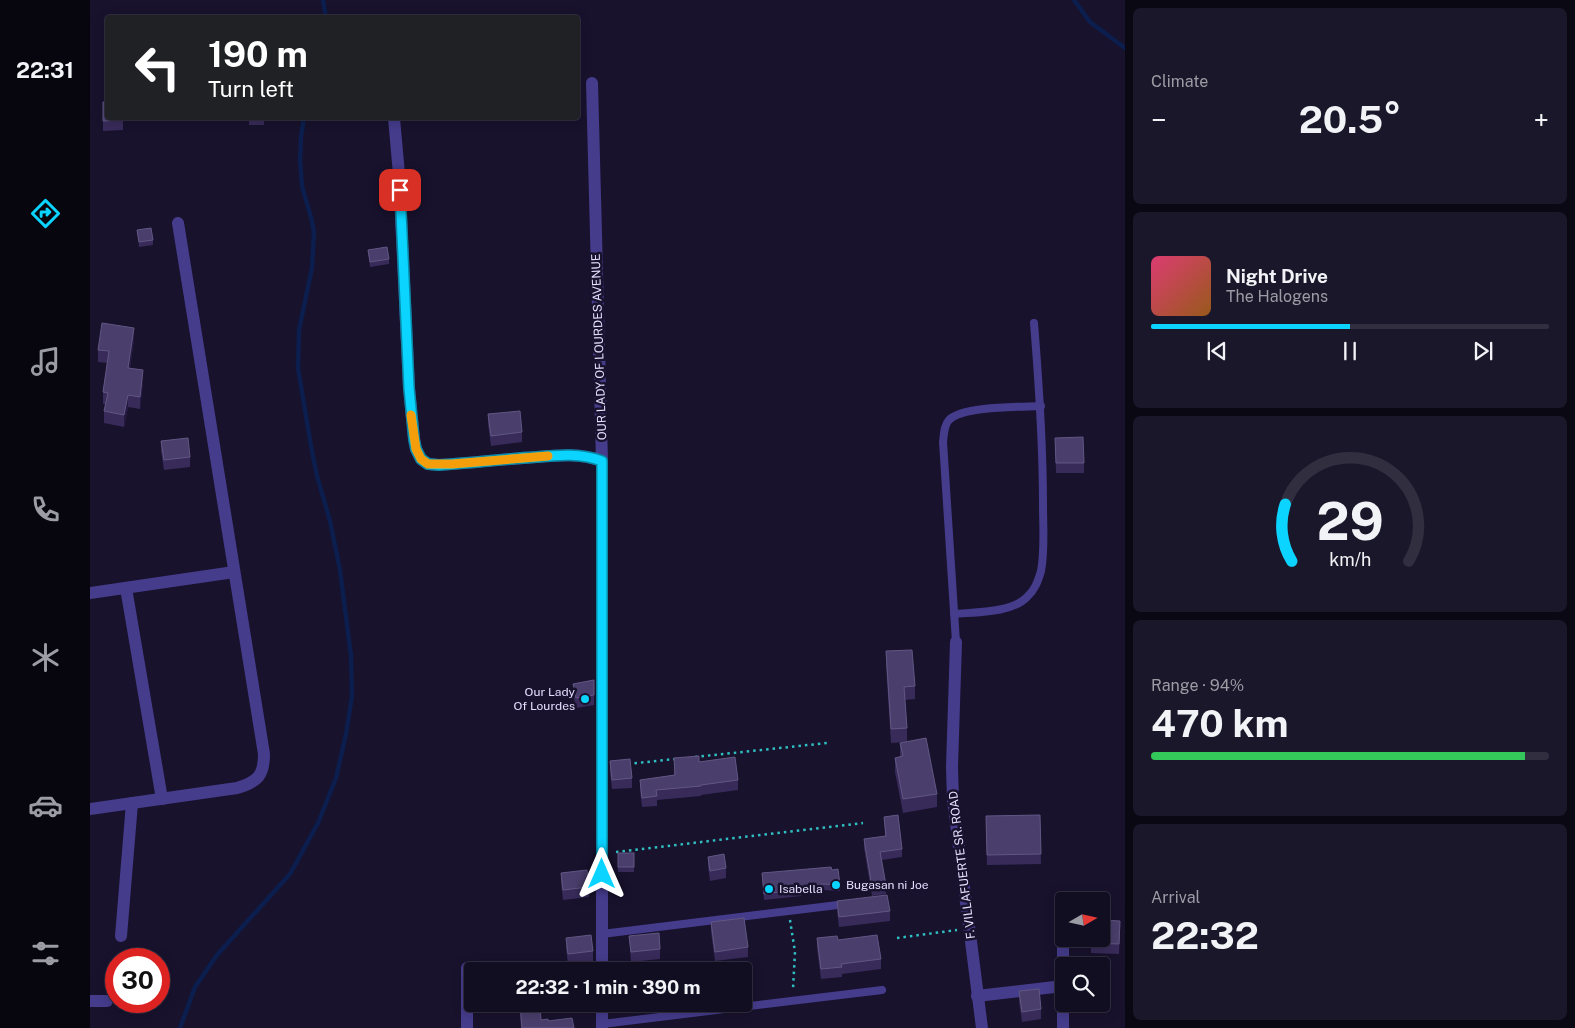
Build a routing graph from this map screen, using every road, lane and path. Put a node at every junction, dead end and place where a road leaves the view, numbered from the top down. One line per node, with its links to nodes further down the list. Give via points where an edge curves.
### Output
1 (592, 83): 6 (street, OUR LADY OF LOURDES AVENUE)
2 (394, 120): 6 (street, via 409,388 414,439 421,459 428,464 439,465 555,455 584,456)
3 (178, 223): 7 (street)
4 (1034, 323): 5 (lane)
5 (1041, 406): 10 (lane, via 1042,535 1037,585 1026,599 1004,609); 10 (lane, via 968,411 947,421 943,442)
6 (602, 461): 15 (street, OUR LADY OF LOURDES AVENUE)
7 (234, 572): 8 (street); 16 (street, via 264,754 262,773 256,780 238,788)
8 (126, 588): 9 (street); 16 (street)
9 (90, 594)
10 (954, 614): 11 (lane)
11 (956, 642): 23 (street, F. VILLAFUERTE SR. ROAD, via 953,800)
12 (827, 743): 13 (path)
13 (690, 757)
14 (680, 758): 15 (path)
15 (602, 766): 20 (street, OUR LADY OF LOURDES AVENUE)
16 (162, 799): 17 (street)
17 (132, 803): 18 (street); 25 (street)
18 (90, 809)
19 (863, 823): 20 (path)
20 (602, 854): 24 (street, OUR LADY OF LOURDES AVENUE)
21 (854, 904): 22 (lane)
22 (788, 911): 24 (lane); 33 (path, via 795,952)
23 (969, 929): 26 (path); 30 (street, F. VILLAFUERTE SR. ROAD)
24 (602, 934): 27 (street, OUR LADY OF LOURDES AVENUE)
25 (121, 936)
26 (897, 938)
27 (602, 962)
28 (1055, 987): 30 (street)
29 (882, 990): 33 (lane)
30 (978, 996): 39 (street, F. VILLAFUERTE SR. ROAD)
31 (90, 1001): 32 (street)
32 (105, 1001)
33 (791, 1001): 37 (lane)
34 (467, 1012): 38 (street)
35 (602, 1012): 37 (street)
36 (1063, 1012): 40 (street)
37 (602, 1026)
38 (467, 1028)
39 (982, 1028)
40 (1063, 1028)

